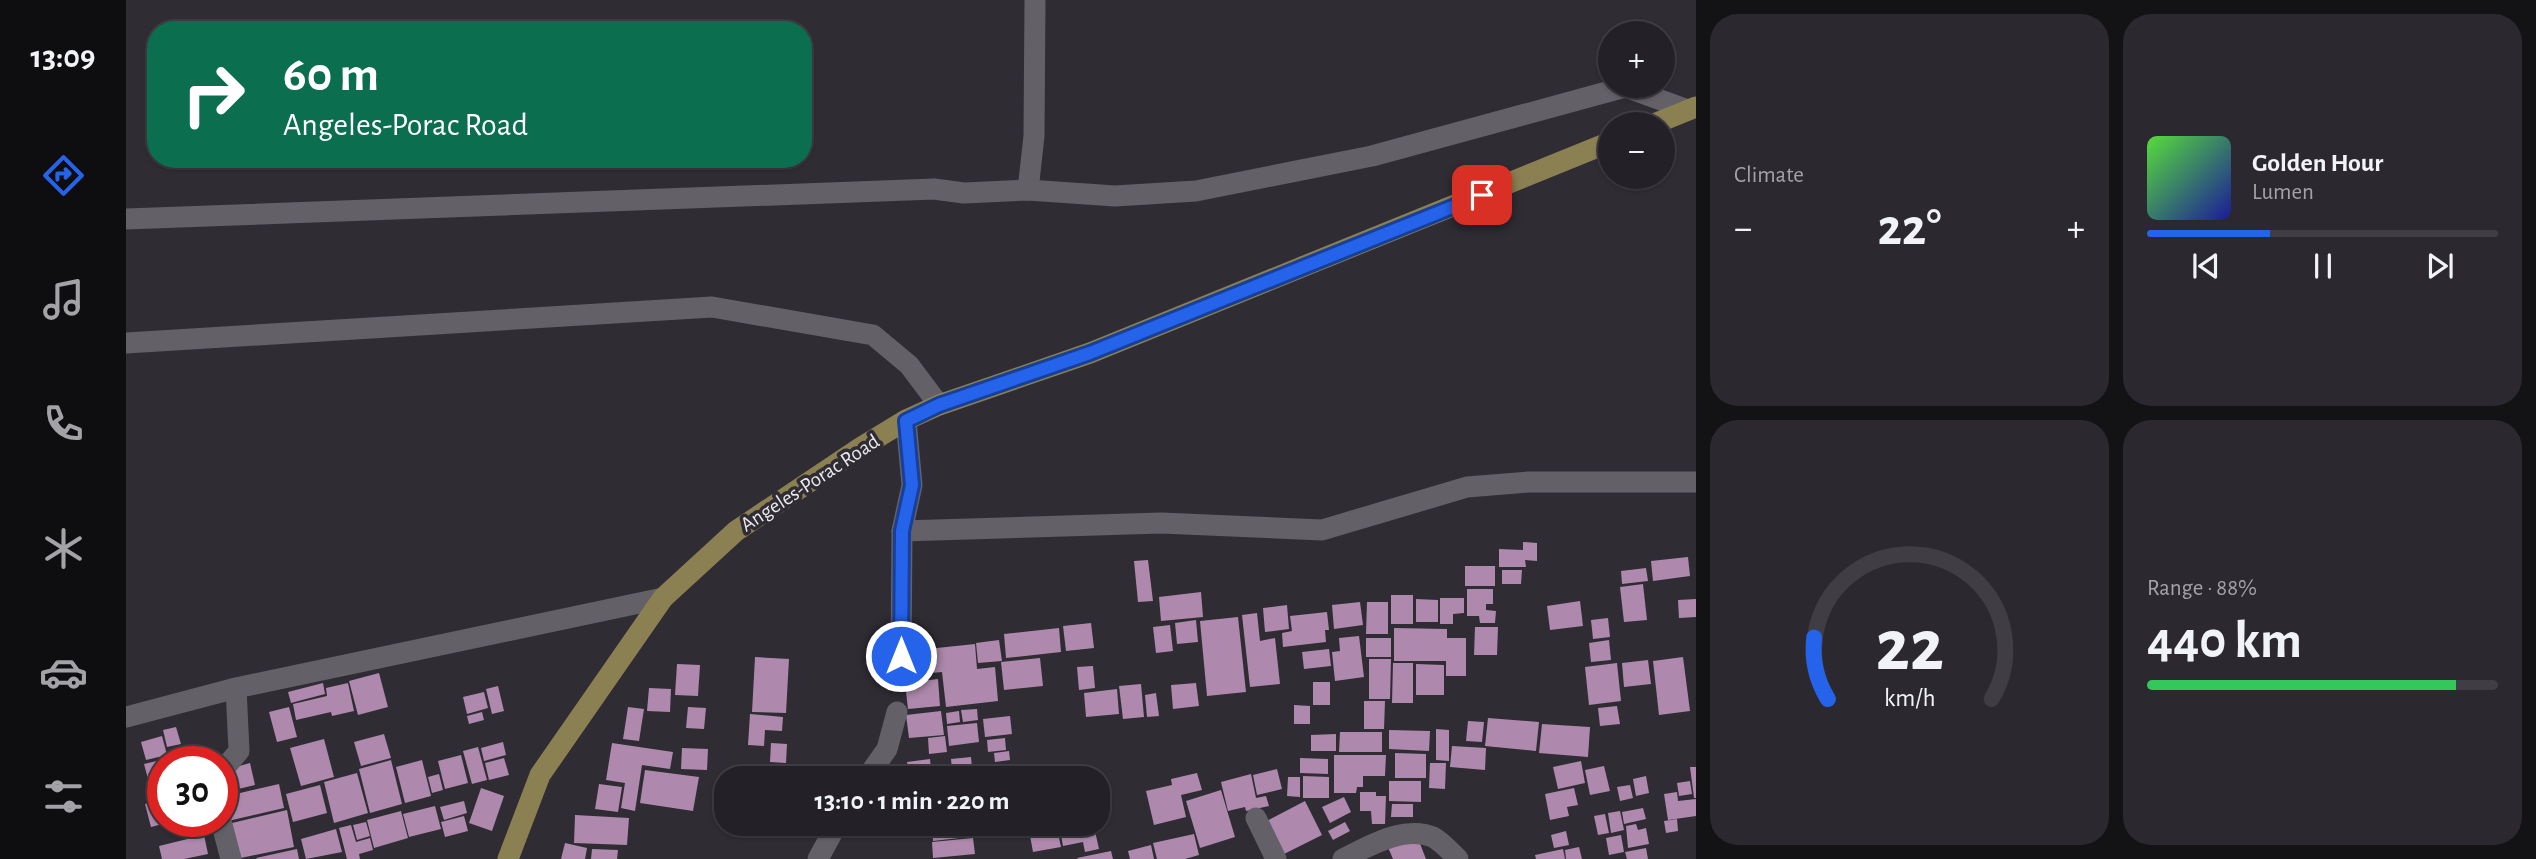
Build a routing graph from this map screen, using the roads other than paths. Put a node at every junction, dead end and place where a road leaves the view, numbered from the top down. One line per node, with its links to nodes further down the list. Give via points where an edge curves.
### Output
1 (1035, 0): 5 (street, via 1034,136)
2 (1692, 109): 3 (main road); 5 (street, via 1625,88 1372,156 1196,191 1115,196)
3 (1675, 116)
4 (1598, 147): 8 (main road, Angeles-Porac Road, via 1090,353)
5 (1027, 190): 6 (street, via 964,193 934,189)
6 (126, 219)
7 (126, 344): 8 (street, via 712,307 873,335 909,365)
8 (939, 405): 9 (main road, Angeles-Porac Road)
9 (906, 421): 11 (street, via 912,485); 12 (main road, Angeles-Porac Road, via 736,531)
10 (1696, 482): 11 (street, via 1529,482 1467,487 1322,530 1161,523)
11 (902, 531): 13 (street)
12 (663, 598): 14 (street); 23 (main road, Angeles-Porac Road, via 540,775)
13 (901, 656)
14 (236, 688): 16 (street); 17 (street)
15 (897, 712): 18 (street, via 887,749)
16 (126, 717)
17 (238, 752)
18 (875, 766)
19 (1256, 818): 25 (street)
20 (830, 836): 24 (street)
21 (225, 837): 22 (street)
22 (231, 859)
23 (508, 859)
24 (818, 859)
25 (1276, 859)
26 (1343, 859): 27 (street, via 1378,842 1414,833 1434,838)
27 (1458, 859)

